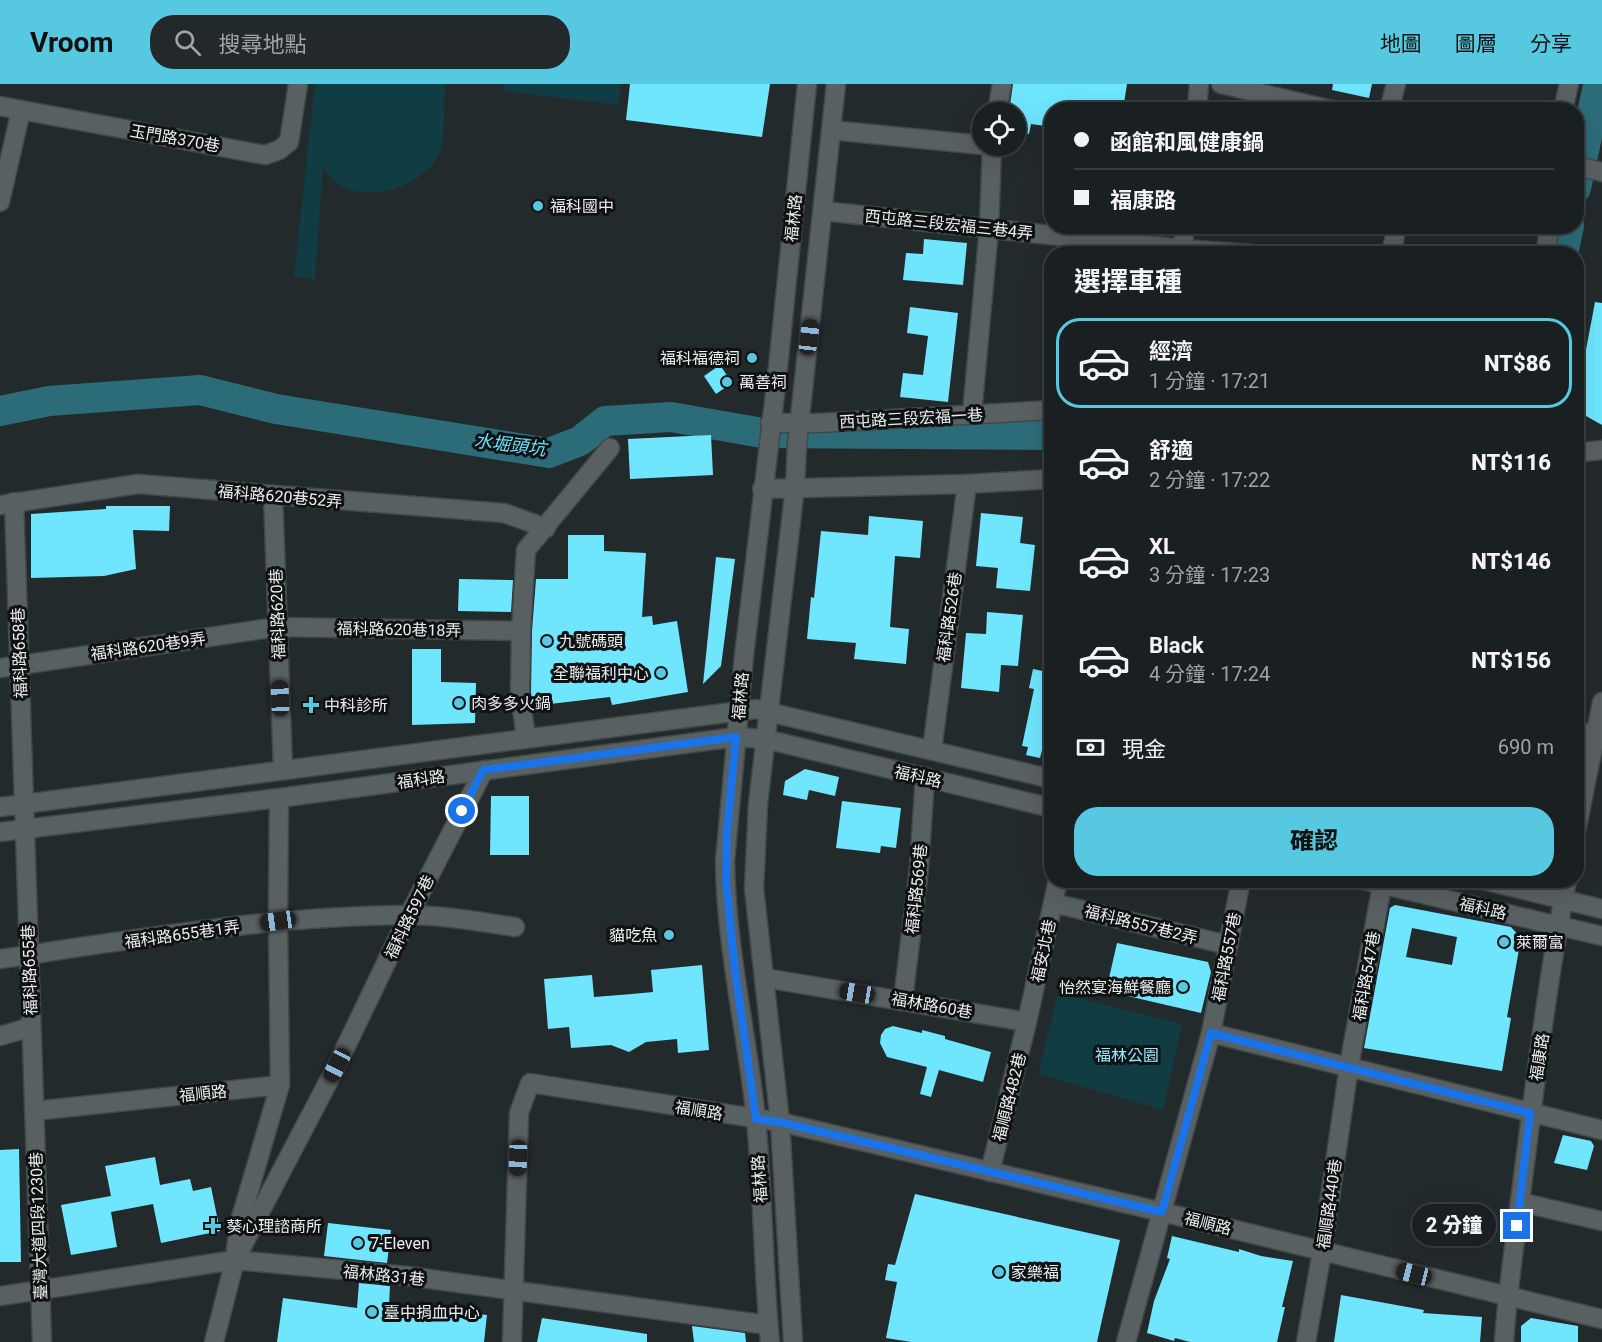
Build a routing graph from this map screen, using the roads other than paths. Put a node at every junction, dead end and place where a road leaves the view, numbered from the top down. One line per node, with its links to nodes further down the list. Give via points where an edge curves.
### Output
1 (298, 84): 15 (street, 玉門路370巷, via 290,142 265,155)
2 (807, 84): 25 (street, 福林路)
3 (836, 84): 16 (street, 福林路)
4 (1002, 84): 9 (street)
5 (1199, 84): 10 (street)
6 (1221, 84): 11 (street)
7 (1396, 84): 12 (street)
8 (1569, 84): 13 (street)
9 (999, 102)
10 (1198, 102)
11 (1298, 102)
12 (1391, 102)
13 (1565, 102)
14 (0, 106): 15 (street, 玉門路370巷)
15 (21, 110): 19 (street)
16 (831, 130): 17 (street); 20 (street, 福林路)
17 (972, 143)
18 (992, 156): 21 (street)
19 (0, 202)
20 (823, 211): 21 (street, 西屯路三段宏福三巷4弄); 26 (street, 福林路)
21 (989, 228): 22 (street, 西屯路三段宏福三巷4弄); 24 (street)
22 (1141, 246)
23 (1044, 410): 24 (street, 西屯路三段宏福一巷)
24 (972, 414): 26 (street, 西屯路三段宏福一巷)
25 (770, 423): 26 (street, 西屯路三段宏福一巷); 33 (street, 福林路)
26 (799, 423): 32 (street, 福林路)
27 (610, 448): 36 (street)
28 (1602, 450): 29 (street)
29 (1584, 452)
30 (1044, 479): 31 (street)
31 (967, 484): 32 (street); 49 (street, 福科路526巷)
32 (795, 487): 33 (street); 43 (street, 福林路)
33 (762, 489): 42 (street, 福林路)
34 (273, 495): 35 (street, 福科路620巷52弄, via 138,484); 36 (street, 福科路620巷52弄, via 504,513); 37 (street, 福科路620巷)
35 (7, 504): 39 (street, 福科路658巷)
36 (546, 528): 38 (street, via 526,550)
37 (277, 627): 38 (street, 福科路620巷18弄); 39 (street, 福科路620巷9弄); 50 (street, 福科路620巷)
38 (520, 631): 47 (street, via 520,694)
39 (20, 665): 40 (street, 福科路620巷9弄); 56 (street, 福科路658巷)
40 (0, 668)
41 (1602, 702): 45 (street)
42 (738, 712): 43 (street, 福科路); 46 (street, 福林路); 47 (street, 福科路)
43 (768, 712): 48 (street, 福林路); 49 (street, 福科路)
44 (1584, 732): 45 (street)
45 (1596, 735): 54 (street)
46 (736, 737): 48 (street, 福科路); 51 (street, 福科路); 88 (street, 福林路, via 726,882)
47 (526, 738): 50 (street, 福科路)
48 (765, 739): 52 (street, 福科路); 78 (street, 福林路, via 754,888)
49 (932, 750): 53 (street, 福科路)
50 (283, 769): 56 (street, 福科路)
51 (483, 770): 55 (street, 福科路); 70 (street, 福科路597巷)
52 (925, 777): 57 (street, 福科路); 79 (street, 福科路569巷)
53 (1044, 777)
54 (1584, 793)
55 (279, 798): 59 (street, 福科路); 71 (street)
56 (24, 803): 58 (street, 福科路); 59 (street, 福科路658巷)
57 (1044, 806)
58 (0, 807)
59 (25, 829): 60 (street, 福科路); 76 (street, 福科路655巷)
60 (0, 832)
61 (1056, 888): 68 (street, 福安北巷)
62 (1239, 888): 75 (street, 福科路557巷)
63 (1381, 888): 84 (street, 福科路547巷)
64 (1395, 888): 72 (street, 福科路)
65 (1517, 888): 67 (street, 福科路)
66 (1565, 888): 67 (street, 福康路)
67 (1563, 899): 69 (street, 福科路); 72 (street, 福康路)
68 (1053, 903): 75 (street, 福科路557巷2弄); 80 (street, 福安北巷)
69 (1602, 909)
70 (409, 915): 71 (street, 福科路655巷1弄); 73 (street, 福科路655巷1弄); 96 (street, 福科路597巷, via 337,1065)
71 (278, 921): 76 (street, 福科路655巷1弄); 85 (street)
72 (1558, 926): 74 (street, 福科路); 87 (street, 福康路)
73 (516, 927)
74 (1602, 936)
75 (1228, 945): 82 (street, 福科路557巷)
76 (29, 955): 77 (street, 福科路655巷1弄); 81 (street, 福科路655巷)
77 (0, 959)
78 (765, 978): 79 (street, 福林路60巷); 89 (street, 福林路)
79 (903, 1000): 80 (street, 福林路60巷)
80 (1027, 1022): 91 (street, 福順路482巷)
81 (31, 1027): 83 (street); 86 (street, 福科路655巷)
82 (1211, 1033): 84 (street); 93 (street, 福科路557巷)
83 (0, 1036)
84 (1349, 1066): 87 (street); 95 (street, 福順路440巷)
85 (280, 1085): 86 (street, 福順路); 96 (street, via 240,1221)
86 (34, 1111): 97 (street, 臺灣大道四段1230巷)
87 (1530, 1113): 90 (street); 92 (street, 福康路)
88 (756, 1119): 89 (street, 福順路); 98 (street, 福順路, via 530,1083 519,1113); 102 (street, 福林路)
89 (780, 1122): 91 (street, 福順路); 106 (street, 福林路)
90 (1602, 1130)
91 (990, 1172): 93 (street, 福順路)
92 (1520, 1202): 94 (street); 99 (street, 福康路)
93 (1162, 1212): 95 (street, 福順路); 107 (street, 福科路557巷)
94 (1602, 1221)
95 (1323, 1252): 99 (street, 福順路); 108 (street, 福順路440巷)
96 (235, 1260): 97 (street, 福林路31巷); 98 (street, 福林路31巷, via 407,1276); 104 (street)
97 (39, 1289): 100 (street, 福林路31巷); 103 (street, 臺灣大道四段1230巷)
98 (514, 1292): 102 (street, 福林路31巷); 105 (street)
99 (1507, 1295): 101 (street, 福順路); 109 (street, 福康路)
100 (0, 1296)
101 (1602, 1319)
102 (769, 1334)
103 (42, 1342)
104 (214, 1342)
105 (512, 1342)
106 (793, 1342)
107 (1126, 1342)
108 (1306, 1342)
109 (1504, 1342)

